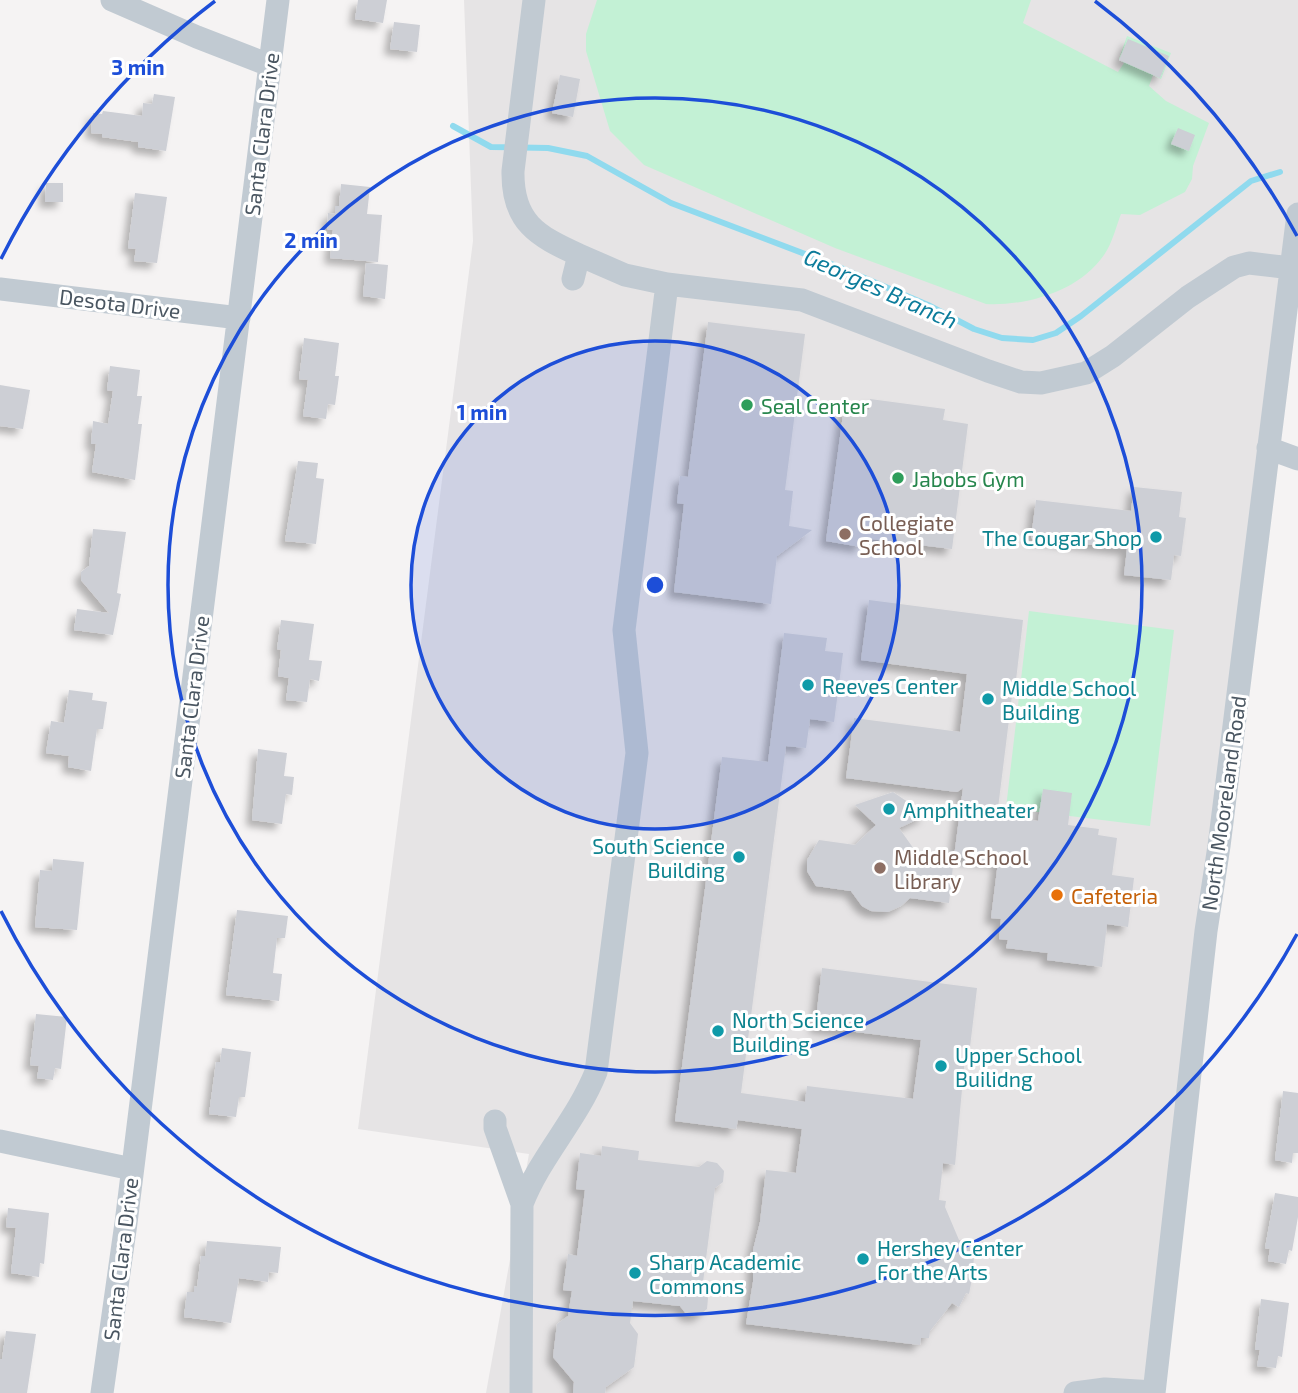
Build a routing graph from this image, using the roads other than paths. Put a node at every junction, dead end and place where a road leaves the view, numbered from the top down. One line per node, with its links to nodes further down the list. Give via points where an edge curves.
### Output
1 (112, 0): 4 (street)
2 (278, 0): 4 (street, Santa Clara Drive)
3 (534, 0): 6 (street, via 512,192 526,222 547,241)
4 (269, 65): 11 (street, Santa Clara Drive)
5 (1298, 214): 7 (street, North Mooreland Road)
6 (579, 255): 8 (street); 9 (street, via 623,286)
7 (1291, 268): 9 (street, via 1249,263 1234,267 1086,373 1041,383 988,371 802,300); 12 (street, North Mooreland Road)
8 (573, 279)
9 (667, 284): 17 (street, via 624,630 637,753 596,1072 529,1184)
10 (0, 289): 11 (street, Desota Drive)
11 (239, 318): 16 (street, Santa Clara Drive)
12 (1268, 448): 13 (street); 18 (street, North Mooreland Road, via 1206,931)
13 (1298, 459)
14 (495, 1121): 17 (street)
15 (0, 1142): 16 (street)
16 (132, 1169): 19 (street, Santa Clara Drive)
17 (522, 1204): 20 (street)
18 (1154, 1392): 21 (street, via 1105,1389)
19 (102, 1393)
20 (521, 1393)
21 (1075, 1393)

